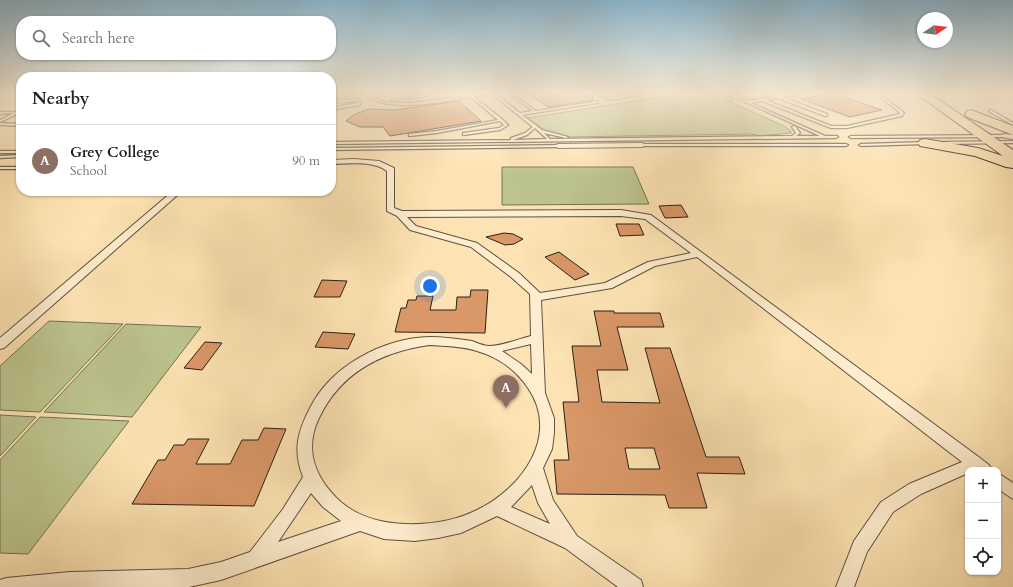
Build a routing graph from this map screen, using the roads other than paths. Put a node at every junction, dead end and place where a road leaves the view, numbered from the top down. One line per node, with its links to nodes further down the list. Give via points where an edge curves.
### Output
1 (494, 121): 15 (lane)
2 (502, 121): 17 (lane, via 506,125 500,129)
3 (529, 121): 13 (lane)
4 (781, 121): 14 (lane)
5 (790, 121): 21 (lane)
6 (817, 121): 7 (lane, via 838,128)
7 (870, 121)
8 (969, 121): 19 (highway, via 963,132)
9 (973, 121): 25 (highway)
10 (973, 121): 25 (highway)
11 (0, 124): 12 (lane)
12 (16, 125)
13 (535, 127): 16 (lane); 28 (lane, via 529,133 516,138)
14 (794, 127): 20 (lane); 24 (lane, via 798,133)
15 (455, 129): 17 (lane); 18 (lane)
16 (541, 131): 26 (lane); 27 (lane, via 559,136)
17 (464, 134): 29 (lane)
18 (410, 135)
19 (939, 136): 23 (lane); 25 (lane)
20 (816, 137): 21 (lane); 24 (lane); 32 (lane)
21 (825, 137): 22 (lane); 34 (lane)
22 (836, 137)
23 (851, 137)
24 (792, 138): 27 (lane)
25 (1006, 139): 31 (lane); 43 (highway)
26 (549, 140): 27 (lane); 28 (lane); 37 (lane)
27 (598, 140)
28 (492, 141): 29 (lane)
29 (469, 142): 30 (lane)
30 (336, 143)
31 (925, 143): 36 (lane); 45 (highway, via 978,152)
32 (829, 144): 33 (lane); 34 (lane)
33 (640, 145): 37 (street)
34 (839, 145): 35 (lane)
35 (846, 145)
36 (861, 145)
37 (558, 146): 38 (lane)
38 (336, 149)
39 (0, 152): 40 (lane)
40 (16, 152)
41 (16, 156): 42 (lane)
42 (0, 157)
43 (1013, 157)
44 (336, 162): 49 (street, via 374,162 387,166 391,170 390,209)
45 (1013, 165)
46 (0, 168): 47 (lane)
47 (16, 168)
48 (172, 196): 53 (street)
49 (400, 214): 50 (street, via 636,214 648,217 661,225); 51 (street, via 414,228 474,245 515,275)
50 (699, 254): 51 (street, via 652,264 608,286); 56 (street)
51 (536, 297): 52 (street)
52 (536, 339): 54 (street); 55 (street)
53 (0, 345)
54 (490, 350): 55 (street, via 519,368); 58 (street, via 450,342 415,343 387,350 349,370 320,400 310,419 305,438 305,459)
55 (539, 394): 57 (street, via 545,411 547,429 544,449)
56 (979, 466): 68 (street, via 915,489 887,507 860,547)
57 (535, 468): 61 (street, via 520,490); 63 (street, via 546,503)
58 (311, 479): 62 (street, via 322,496 338,511); 64 (street)
59 (1001, 482): 60 (street)
60 (1013, 492)
61 (497, 508): 62 (street, via 465,524 429,533 392,532); 63 (street)
62 (359, 523): 64 (street)
63 (571, 542): 67 (street)
64 (256, 559): 65 (street, via 221,571 188,578)
65 (68, 584): 66 (street)
66 (6, 587)
67 (634, 587)
68 (845, 587)

